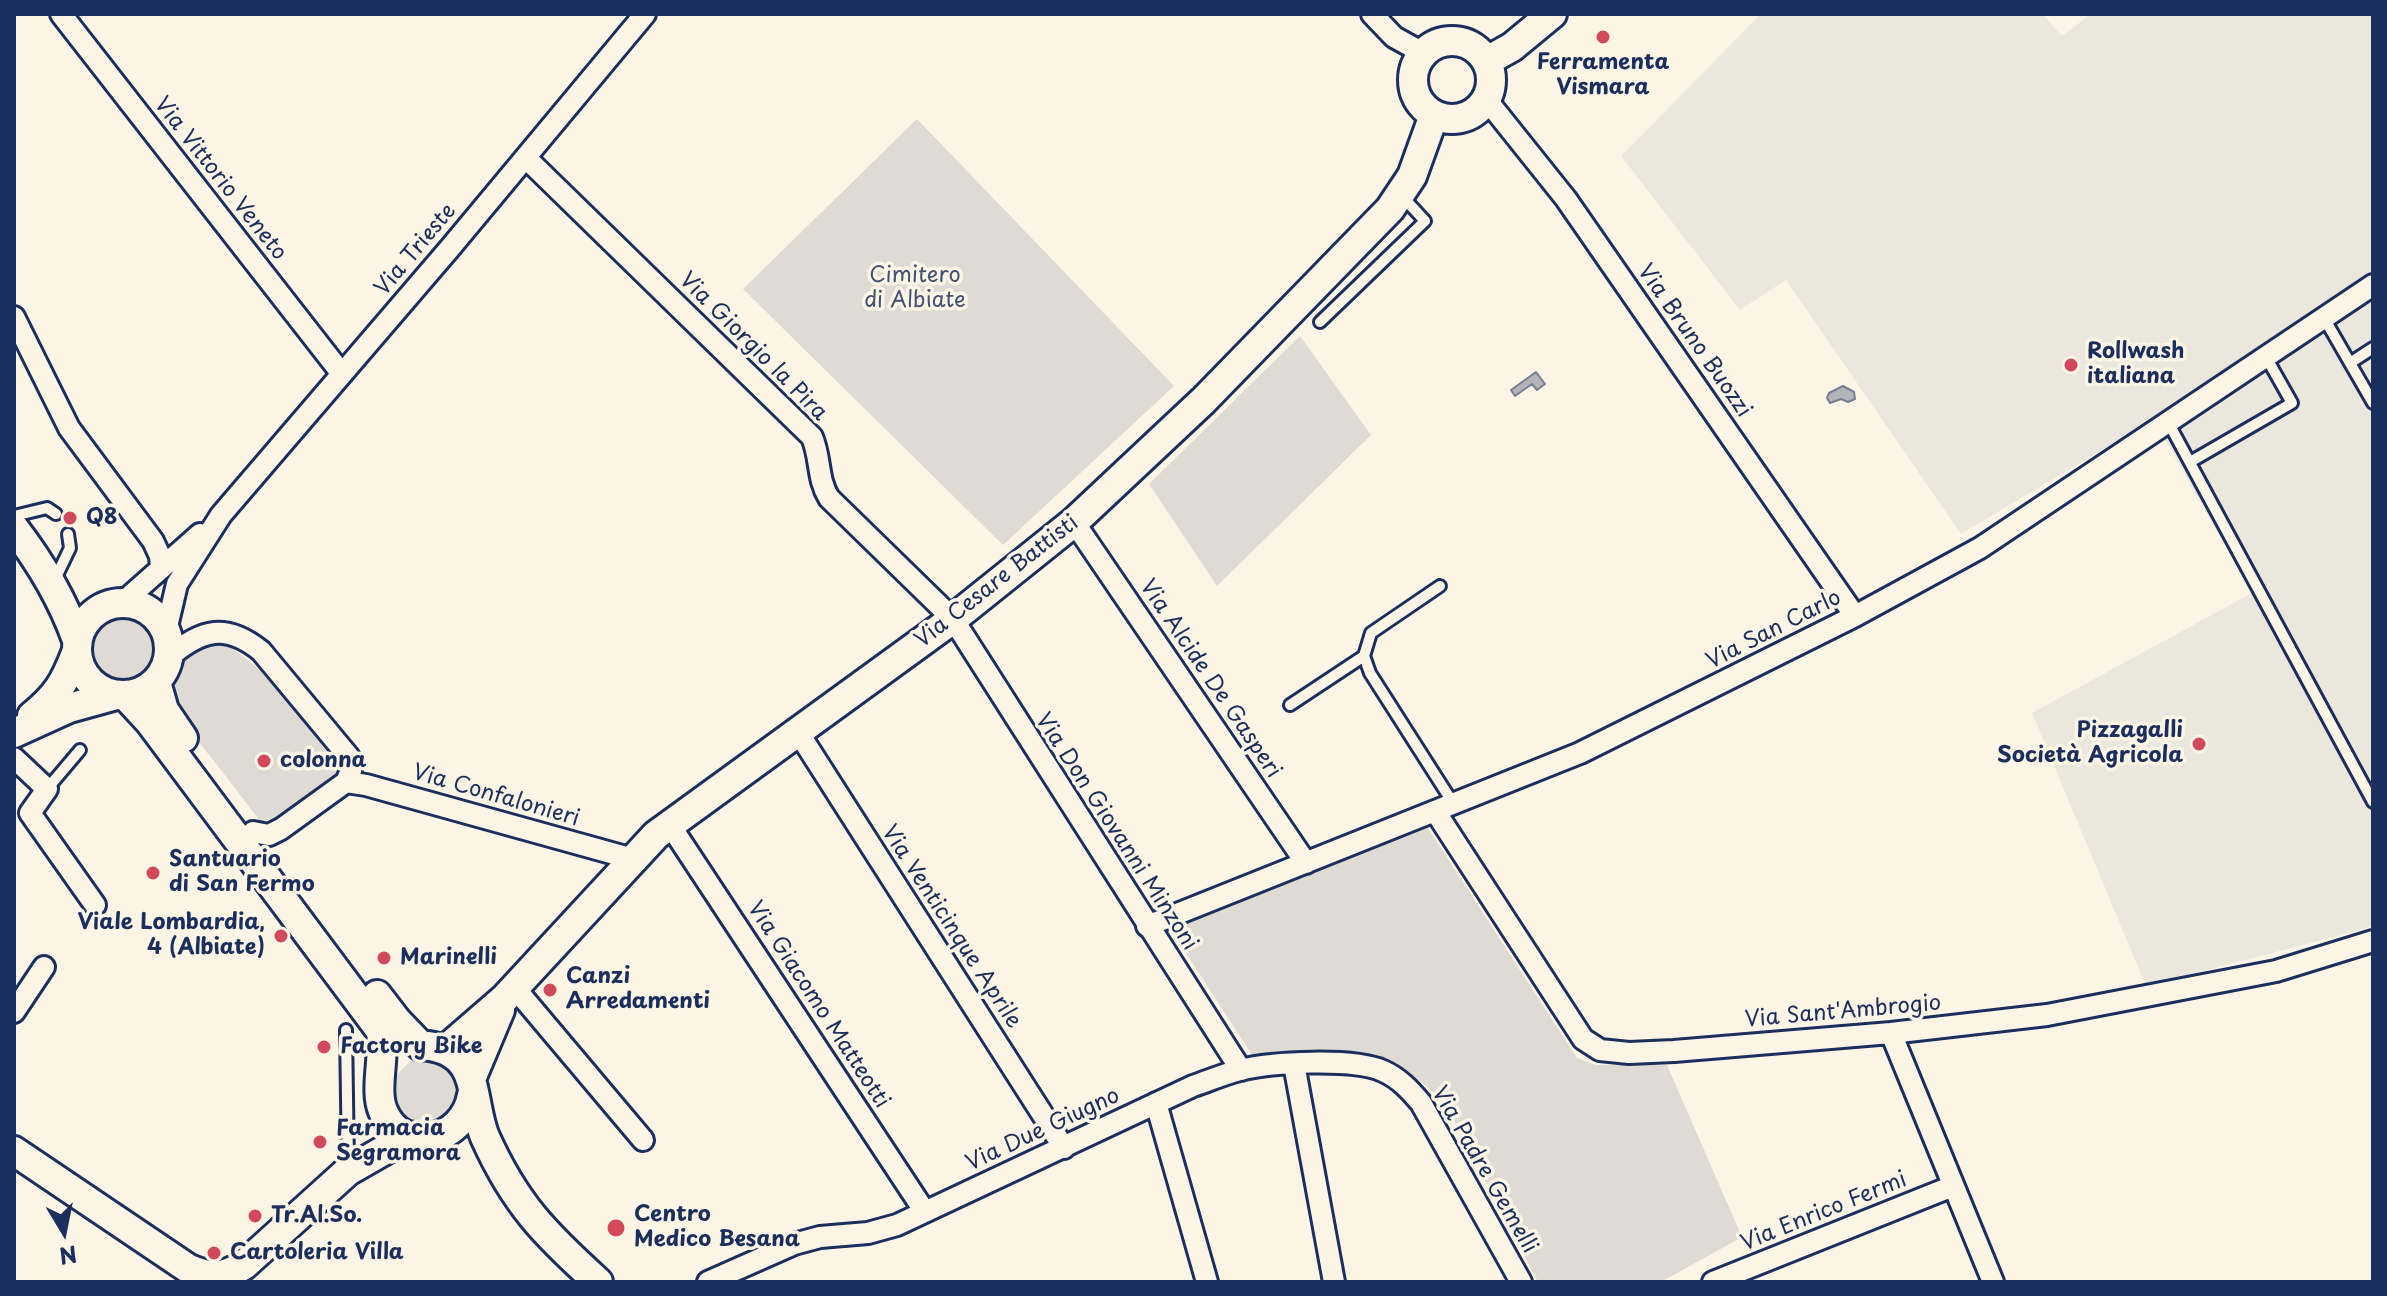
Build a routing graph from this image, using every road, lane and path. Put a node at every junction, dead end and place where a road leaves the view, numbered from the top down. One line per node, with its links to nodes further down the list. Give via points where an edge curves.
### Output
1 (61, 14): 18 (street, Via Vittorio Veneto)
2 (645, 14): 9 (street, Via Trieste)
3 (1372, 14): 5 (street, via 1394,37)
4 (1552, 14): 6 (street)
5 (1423, 53): 6 (street, via 1437,43 1456,41 1471,45); 8 (street, via 1413,76 1414,89)
6 (1487, 61): 7 (street, via 1491,87)
7 (1486, 99): 8 (street, via 1465,117); 32 (street, Via Bruno Buozzi, via 1566,199)
8 (1434, 115): 10 (street, Via Cesare Battisti)
9 (526, 158): 18 (street, Via Trieste); 33 (street, Via Giorgio la Pira, via 797,419 812,437 820,484 829,498)
10 (1400, 194): 14 (lane, via 1425,221); 25 (street, Via Cesare Battisti, via 1204,400)
11 (2373, 285): 13 (street, Via San Carlo)
12 (14, 317): 28 (street, via 69,428 153,541)
13 (2324, 318): 16 (street, Via San Carlo); 17 (lane)
14 (1320, 322)
15 (2373, 348): 17 (lane)
16 (2266, 357): 20 (street, Via San Carlo); 21 (lane, via 2292,403)
17 (2350, 363): 19 (lane)
18 (342, 374): 23 (street, Via Trieste)
19 (2373, 403)
20 (2168, 422): 21 (lane); 32 (street, Via San Carlo, via 1980,548)
21 (2190, 462): 45 (lane)
22 (56, 514): 24 (lane, via 47,508)
23 (221, 515): 28 (street, Via Trieste); 36 (street, Via Trieste, via 177,584)
24 (14, 516)
25 (1074, 522): 33 (street, Via Cesare Battisti); 50 (street, Via Alcide De Gasperi)
26 (14, 528): 29 (street)
27 (68, 534): 29 (lane, via 70,548)
28 (161, 568): 31 (street, Via Trieste)
29 (50, 570): 31 (street); 34 (street)
30 (1440, 586): 35 (lane, via 1371,633)
31 (114, 604): 34 (street, via 82,626); 36 (street, via 140,606 156,616)
32 (1855, 616): 46 (street, Via San Carlo, via 1580,753)
33 (953, 619): 40 (street, Via Cesare Battisti); 52 (street, Via Don Giovanni Minzoni)
34 (77, 647): 37 (street, via 80,668 91,683); 39 (street, via 65,683)
35 (1364, 656): 38 (lane); 46 (lane)
36 (163, 657): 37 (street, via 141,692); 43 (street, via 205,634 243,637 261,651 349,757); 48 (street, via 159,697 170,720)
37 (120, 695): 39 (street, via 69,708); 62 (street, via 150,722 372,1018 381,1031)
38 (1290, 705)
39 (14, 731)
40 (798, 732): 47 (street, Via Cesare Battisti); 70 (street, Via Venticinque Aprile)
41 (80, 750): 44 (lane)
42 (14, 758): 44 (street)
43 (346, 782): 48 (street, via 281,829 269,835); 49 (street, Via Confalonieri)
44 (47, 789): 51 (street, via 30,813)
45 (2373, 802)
46 (1444, 807): 50 (street, Via San Carlo); 58 (street, Via Sant'Ambrogio, via 1583,1039 1600,1050 1674,1051)
47 (670, 825): 49 (street, Via Cesare Battisti); 75 (street, Via Giacomo Matteotti)
48 (253, 832): 59 (street, via 397,1021)
49 (633, 859): 55 (street, Via Cesare Battisti)
50 (1306, 863): 52 (street, Via San Carlo)
51 (95, 905)
52 (1147, 926): 61 (street, Via Don Giovanni Minzoni)
53 (2373, 941): 58 (street, Via Sant'Ambrogio, via 2276,971 2178,991 2047,1015)
54 (44, 967): 56 (street)
55 (509, 993): 59 (street, Via Cesare Battisti); 64 (street, Via Cesare Battisti); 69 (street)
56 (14, 1012)
57 (346, 1030): 72 (lane)
58 (1891, 1033): 73 (street)
59 (433, 1048): 62 (street, via 407,1049); 64 (street, via 453,1054 465,1066)
60 (1294, 1064): 61 (street, Via Due Giugno); 63 (street, Via Due Giugno, via 1358,1065 1382,1070); 81 (street)
61 (1241, 1070): 65 (street, Via Due Giugno)
62 (383, 1073): 66 (street, via 378,1089)
63 (1404, 1083): 82 (street, Via Padre Gemelli, via 1421,1103)
64 (472, 1087): 67 (street, via 464,1119); 74 (street, via 484,1136)
65 (1156, 1103): 70 (street, Via Due Giugno); 80 (street)
66 (385, 1116): 68 (street); 72 (street)
67 (445, 1135): 68 (street); 74 (street, via 471,1150)
68 (409, 1136): 72 (street)
69 (643, 1140)
70 (1064, 1148): 75 (street, Via Due Giugno)
71 (14, 1151): 76 (street, via 189,1269)
72 (348, 1171): 76 (street)
73 (1953, 1186): 77 (street, Via Enrico Fermi); 83 (street)
74 (512, 1189): 78 (street, via 550,1239)
75 (925, 1212): 79 (street, Via Due Giugno, via 868,1233 820,1237 779,1250)
76 (223, 1279)
77 (1725, 1280)
78 (598, 1282)
79 (708, 1282)
80 (1207, 1282)
81 (1334, 1282)
82 (1521, 1282)
83 (1993, 1282)

